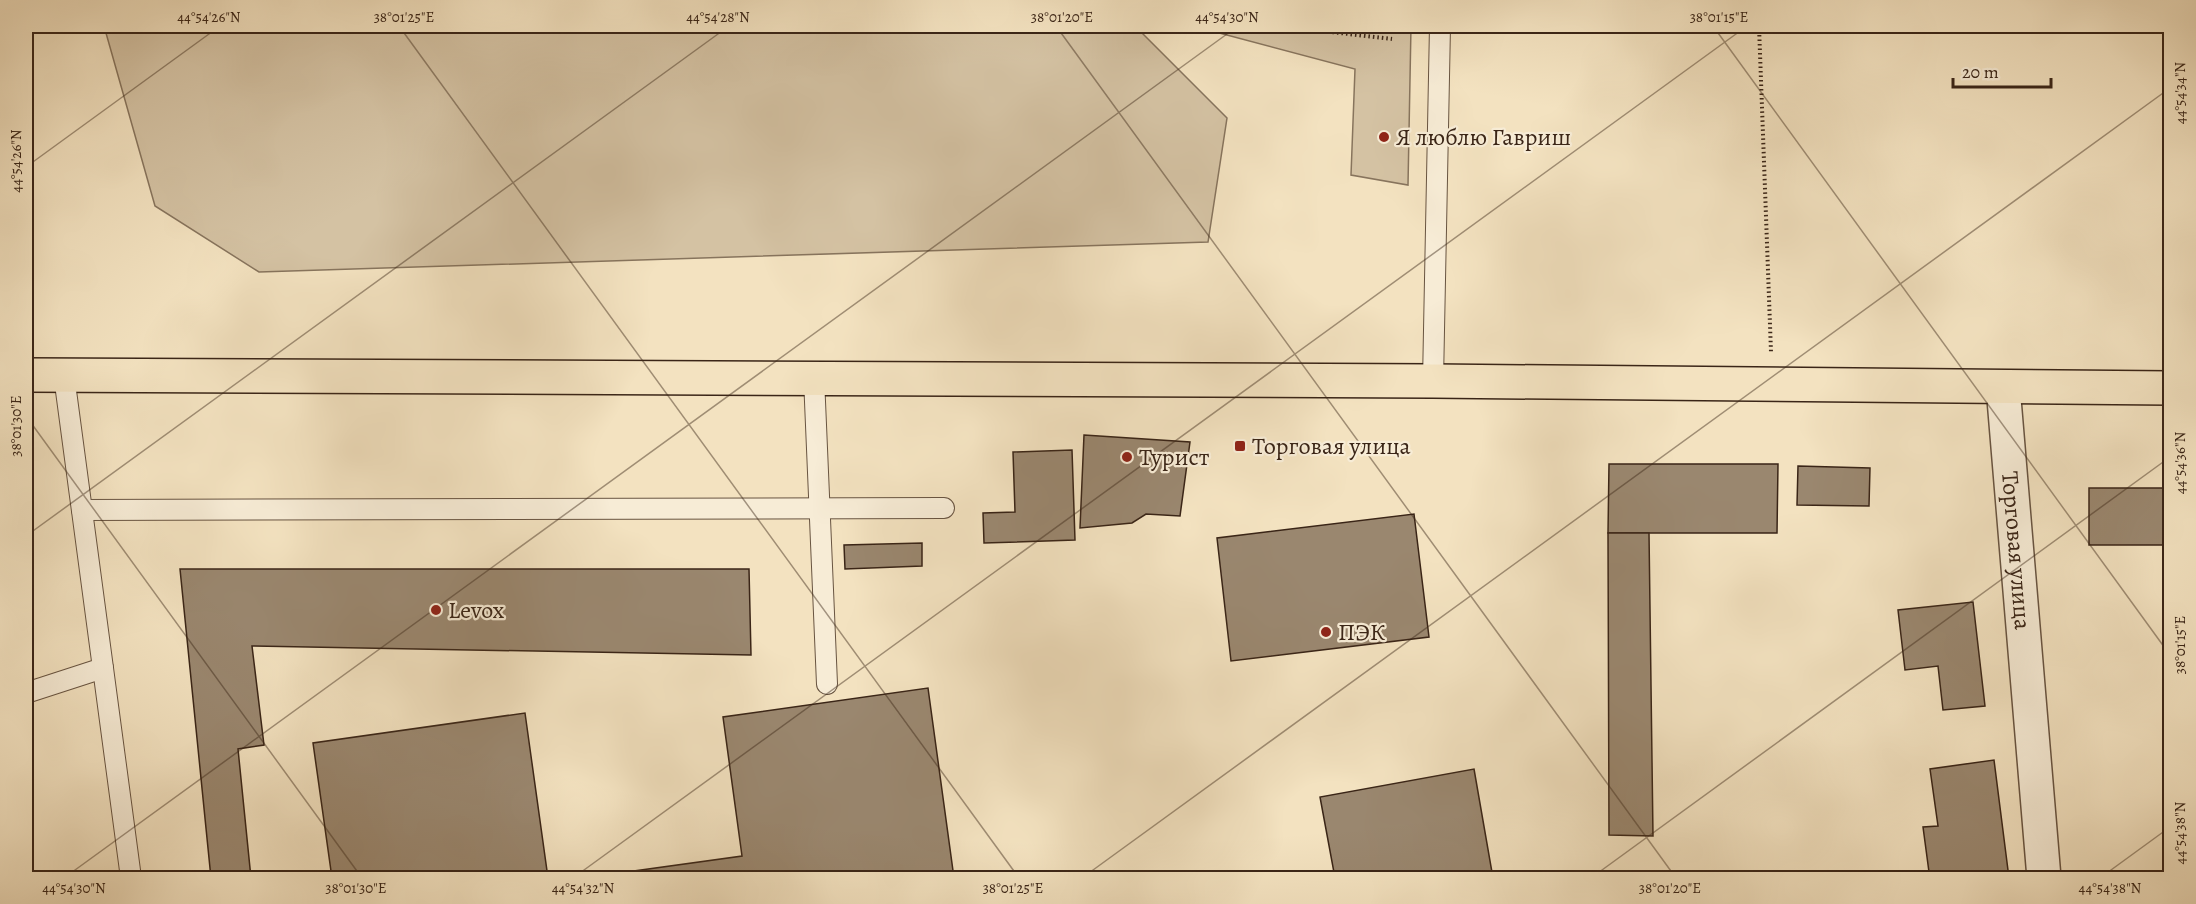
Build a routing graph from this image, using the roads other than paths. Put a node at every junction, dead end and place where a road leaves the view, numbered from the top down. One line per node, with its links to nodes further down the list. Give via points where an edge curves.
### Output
1 (1440, 26): 5 (lane)
2 (26, 375): 3 (highway)
3 (64, 376): 4 (highway); 10 (lane)
4 (814, 378): 5 (highway); 8 (lane)
5 (1433, 381): 6 (highway)
6 (2003, 387): 7 (highway); 15 (street, Торговая улица)
7 (2170, 388)
8 (819, 508): 9 (lane); 10 (lane); 12 (lane)
9 (944, 508)
10 (82, 510): 11 (lane)
11 (103, 668): 13 (lane); 14 (lane)
12 (826, 684)
13 (26, 693)
14 (131, 879)
15 (2044, 879)

